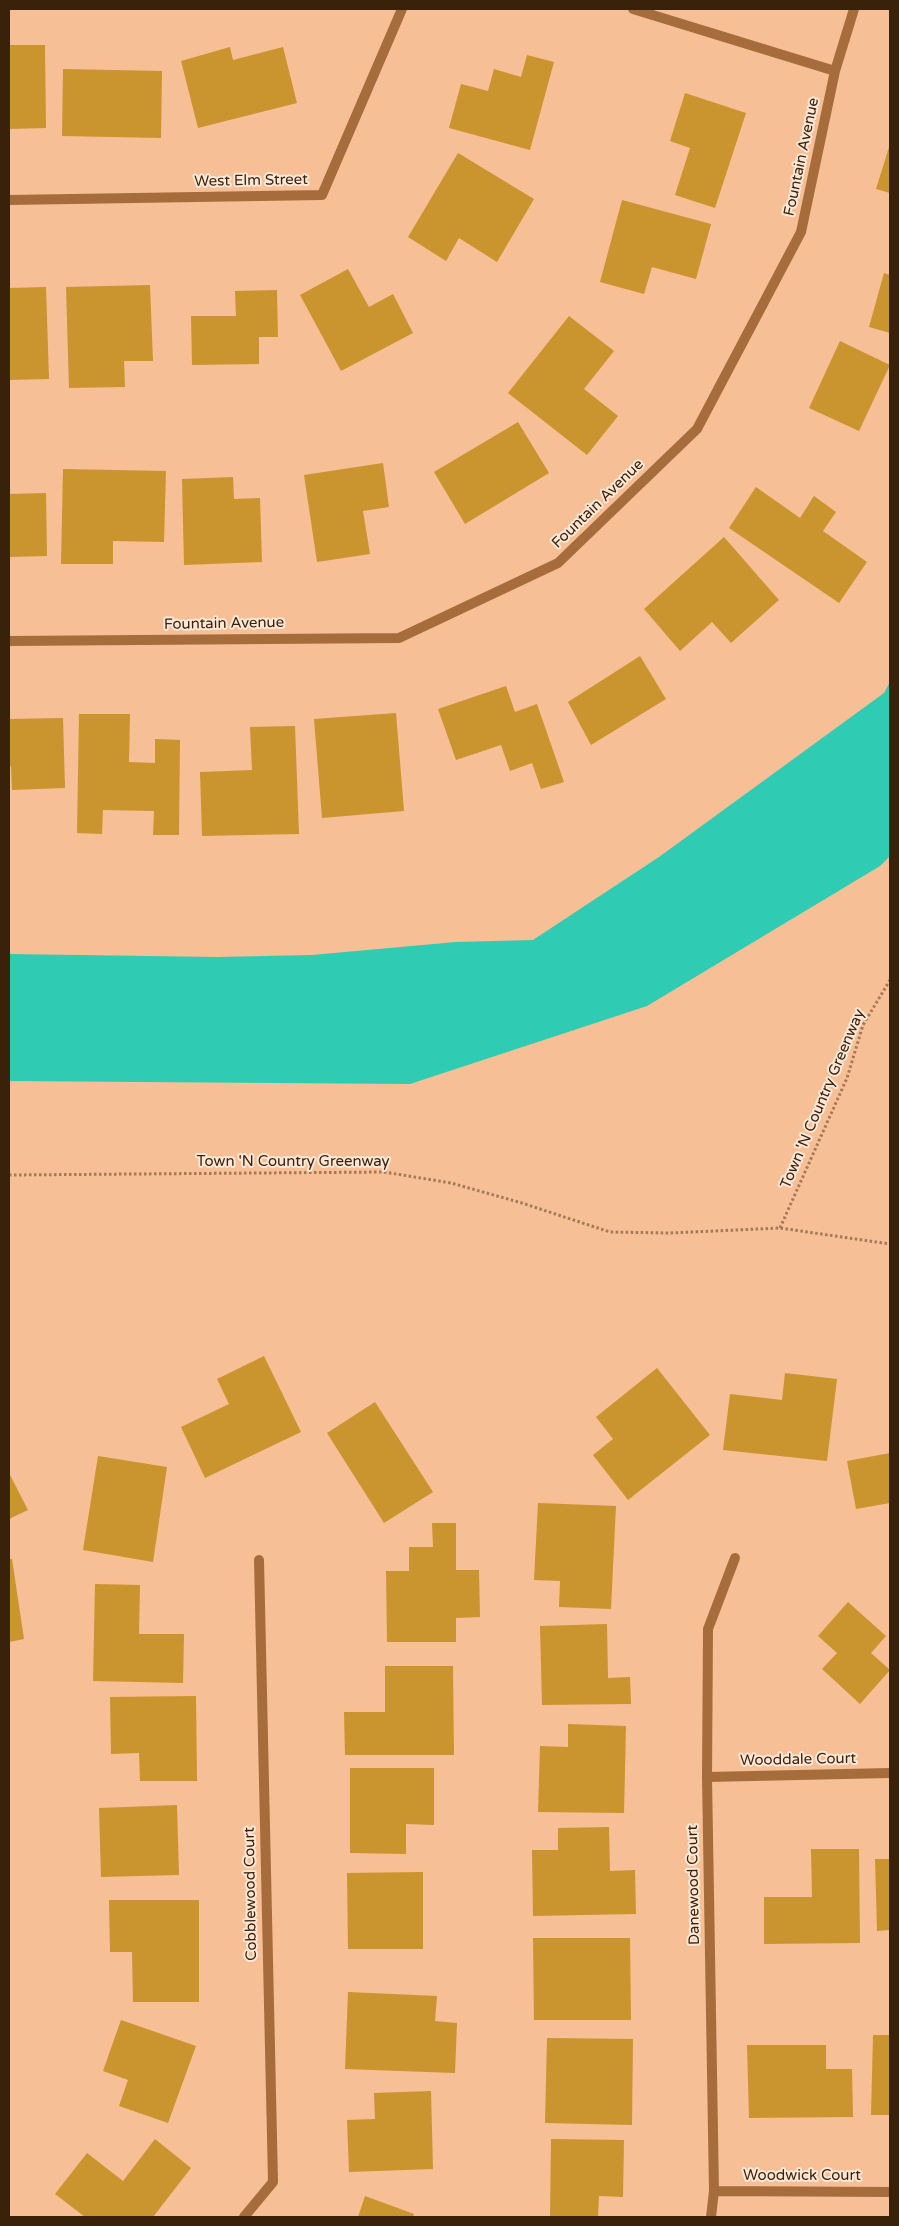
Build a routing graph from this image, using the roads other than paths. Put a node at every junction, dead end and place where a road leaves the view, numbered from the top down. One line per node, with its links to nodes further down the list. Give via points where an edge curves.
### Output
1 (402, 9): 5 (street, West Elm Street, via 322,195)
2 (633, 9): 4 (street)
3 (854, 9): 4 (street, Fountain Avenue)
4 (835, 71): 6 (street, Fountain Avenue, via 801,232 697,429 558,563 399,638)
5 (9, 200)
6 (9, 642)
7 (736, 1558): 10 (street, Danewood Court, via 708,1629)
8 (259, 1560): 13 (street, Cobblewood Court, via 273,2182)
9 (890, 1773): 10 (street, Wooddale Court)
10 (707, 1777): 11 (street, Danewood Court)
11 (714, 2191): 12 (street, Woodwick Court); 14 (street, Danewood Court)
12 (890, 2192)
13 (244, 2217)
14 (712, 2217)

